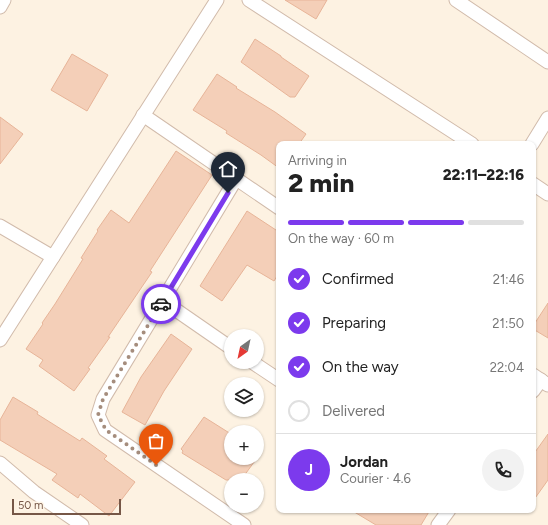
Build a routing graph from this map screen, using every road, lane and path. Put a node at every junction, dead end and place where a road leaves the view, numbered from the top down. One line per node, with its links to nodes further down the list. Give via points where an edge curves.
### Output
1 (4, 0): 5 (street)
2 (217, 0): 7 (street)
3 (249, 0): 9 (street)
4 (456, 0): 6 (street)
5 (0, 7)
6 (548, 62)
7 (143, 115): 11 (street); 16 (street)
8 (548, 118): 10 (street)
9 (467, 141)
10 (534, 141)
11 (236, 179): 14 (street); 17 (street)
12 (536, 186): 13 (street)
13 (548, 194)
14 (276, 206)
15 (0, 226): 16 (street)
16 (53, 256): 18 (street)
17 (163, 302): 19 (street); 25 (street, via 103,399 98,415 106,430)
18 (0, 340)
19 (224, 343)
20 (262, 369): 21 (street)
21 (276, 378)
22 (0, 463): 24 (street, via 34,492)
23 (447, 513): 26 (street)
24 (82, 525)
25 (244, 525)
26 (438, 525)

